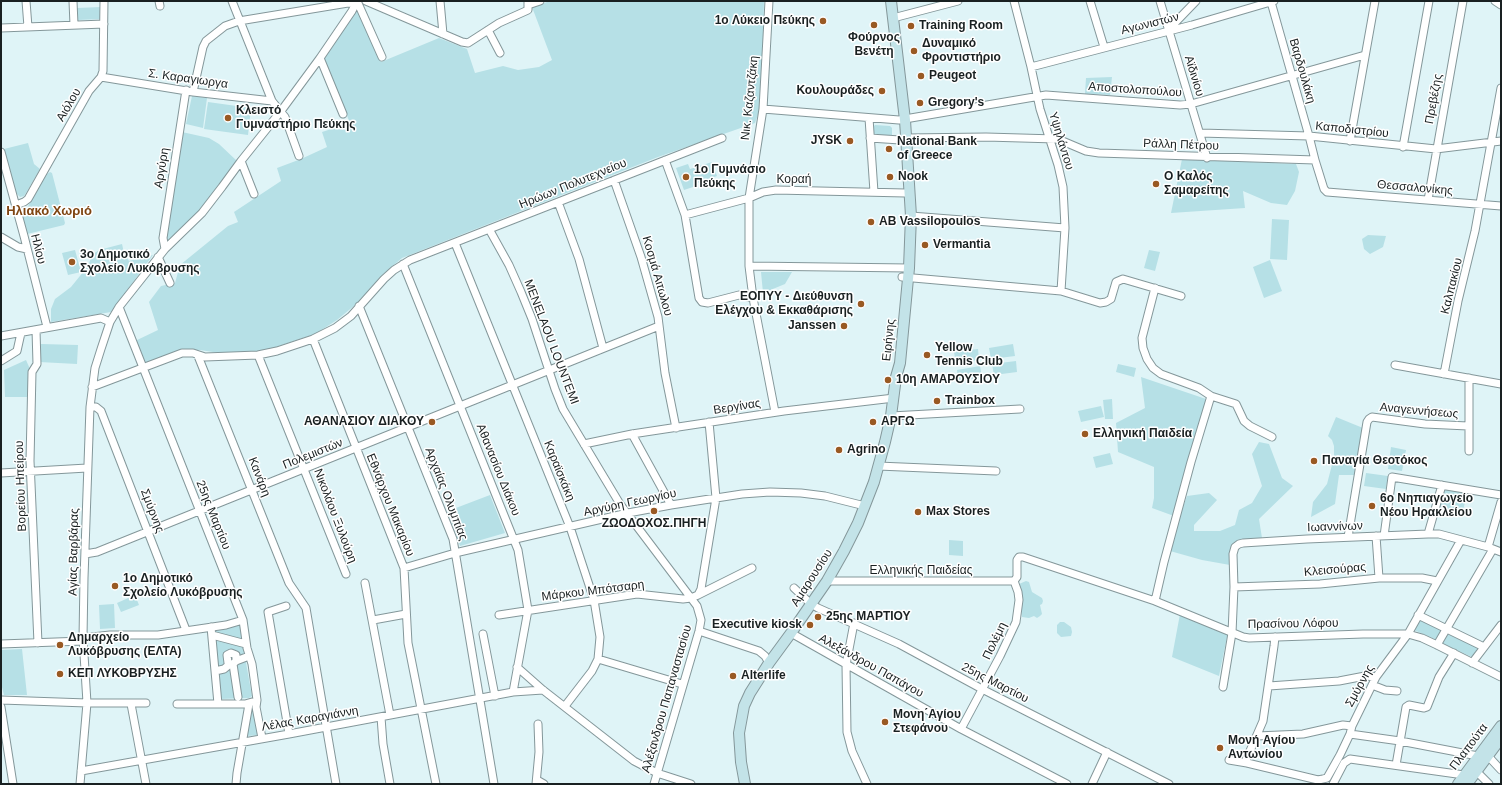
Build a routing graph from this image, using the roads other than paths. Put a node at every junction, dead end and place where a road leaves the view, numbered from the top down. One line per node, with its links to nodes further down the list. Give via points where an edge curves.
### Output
1 (26, 1): 28 (street)
2 (73, 1): 26 (street)
3 (104, 1): 25 (street)
4 (232, 1): 24 (street)
5 (366, 1): 32 (street)
6 (440, 1): 32 (street)
7 (540, 1): 21 (street)
8 (769, 1): 46 (street, Νικ. Καζαντζάκη)
9 (885, 1): 50 (main road, Ειρήνης)
10 (891, 1): 23 (main road, Ειρήνης)
11 (958, 1): 23 (street)
12 (1014, 1): 38 (street, Υψηλάντου)
13 (1090, 1): 33 (street)
14 (1160, 1): 31 (street, Αϊδινίου)
15 (1196, 1): 22 (street)
16 (1375, 1): 35 (street)
17 (1429, 1): 60 (street)
18 (1463, 1): 61 (street, Πρεβέζης)
19 (356, 2): 24 (street, Αργύρη); 36 (street); 37 (street, Αγίας Βαρβάρας)
20 (1273, 2): 27 (street, Αγωνιστών); 39 (street, Βαρδουλάκη)
21 (528, 3): 30 (street, via 528,10)
22 (1184, 13): 27 (street); 31 (street)
23 (893, 18): 50 (main road, Ειρήνης)
24 (239, 21): 42 (street, Αργύρη, via 226,26 206,41); 44 (street)
25 (104, 24): 26 (street); 40 (street)
26 (74, 25): 28 (street)
27 (1192, 25): 31 (street, Αγωνιστών)
28 (28, 27): 29 (street)
29 (1, 28)
30 (488, 30): 32 (street, via 468,43); 34 (street)
31 (1168, 30): 33 (street, Αγωνιστών); 45 (street, Αϊδινίου)
32 (443, 34)
33 (1104, 47): 38 (street, Αγωνιστών)
34 (500, 53)
35 (1365, 55): 39 (street, Αποστολοπούλου); 58 (street)
36 (382, 57)
37 (320, 58): 47 (street, Αγίας Βαρβάρας); 48 (street)
38 (1031, 67): 43 (street, Υψηλάντου)
39 (1292, 75): 45 (street, Αποστολοπούλου); 52 (street, Βαρδουλάκη)
40 (101, 76): 42 (street, Σ. Καραγιωργα); 77 (street, Αιόλου, via 28,199)
41 (1501, 88): 59 (street, Καλπακίου)
42 (190, 91): 44 (street, Σ. Καραγιωργα); 86 (street, Αργύρη, via 163,238)
43 (1037, 96): 45 (street, Αποστολοπούλου); 50 (street, Αποστολοπούλου); 56 (street, Υψηλάντου)
44 (272, 101): 47 (street)
45 (1191, 104): 51 (street, Αϊδινίου)
46 (763, 109): 49 (street); 73 (street, Νικ. Καζαντζάκη)
47 (281, 111): 63 (street); 67 (street, Αγίας Βαρβάρας)
48 (343, 114)
49 (869, 118): 50 (street); 54 (street)
50 (902, 120): 55 (main road, Ειρήνης)
51 (1200, 133): 52 (street, Καποδιστρίου); 64 (street, Αϊδινίου)
52 (1310, 136): 58 (street, Καποδιστρίου); 66 (street, Βαρδουλάκη)
53 (722, 138): 65 (street, Ηρώων Πολυτεχνείου)
54 (870, 138): 55 (street, Ράλλη Πέτρου); 69 (street)
55 (904, 139): 56 (street, Ράλλη Πέτρου); 71 (main road, Ειρήνης); 80 (main road, Ειρήνης)
56 (1050, 139): 64 (street, Ράλλη Πέτρου, via 1060,140 1092,152); 81 (street, Υψηλάντου, via 1064,187)
57 (1501, 141): 59 (street, Καποδιστρίου)
58 (1350, 142): 60 (street, Καποδιστρίου)
59 (1492, 142): 61 (street, Καποδιστρίου); 76 (street, Καλπακίου)
60 (1402, 147): 61 (street, Καποδιστρίου)
61 (1436, 149): 74 (street, Πρεβέζης)
62 (1, 152): 77 (street, Ηλίου)
63 (299, 156)
64 (1207, 158): 66 (street, Ράλλη Πέτρου)
65 (665, 160): 68 (street, Ηρώων Πολυτεχνείου); 79 (street)
66 (1315, 160): 70 (street, Βαρδουλάκη)
67 (241, 161): 72 (street); 86 (street, Αγίας Βαρβάρας, via 202,213)
68 (614, 180): 75 (street, Ηρώων Πολυτεχνείου); 99 (street, Κοσμά Αιτωλου, via 641,257)
69 (874, 192): 71 (street, Κοραή); 73 (street, Κοραή, via 776,190)
70 (1326, 192): 74 (street, Θεσσαλονίκης)
71 (905, 193): 90 (main road, Ειρήνης)
72 (254, 194)
73 (749, 198): 79 (street, Κοραή); 89 (street, Νικ. Καζαντζάκη)
74 (1428, 200): 76 (street, Θεσσαλονίκης)
75 (558, 202): 82 (street, Ηρώων Πολυτεχνείου); 105 (street, via 579,259)
76 (1480, 204): 78 (street, Θεσσαλονίκης); 112 (street, Καλπακίου)
77 (16, 205): 85 (street, Ηλίου)
78 (1501, 206)
79 (686, 215): 95 (street, via 699,298 702,302 708,303 739,295)
80 (911, 216): 81 (street); 90 (main road, Ειρήνης)
81 (1065, 228): 93 (street, Υψηλάντου)
82 (489, 229): 84 (street, Ηρώων Πολυτεχνείου); 111 (street, MENELAOU LOUNTEMI, via 521,292)
83 (1, 237): 85 (street, via 18,247)
84 (455, 243): 88 (street, Ηρώων Πολυτεχνείου); 116 (street, Καραϊσκάκη)
85 (27, 248): 100 (street, Ηλίου)
86 (165, 249): 87 (street, Αγίας Βαρβάρας)
87 (158, 257): 91 (street); 97 (street, Αγίας Βαρβάρας)
88 (403, 264): 96 (street, Ηρώων Πολυτεχνείου, via 384,279); 120 (street, Αθανασίου Διάκου)
89 (749, 266): 90 (street); 95 (street, Νικ. Καζαντζάκη)
90 (906, 272): 93 (street); 113 (main road, Ειρήνης, via 900,363)
91 (170, 283)
92 (1155, 288): 93 (street, via 1123,279 1116,282 1110,299 1100,303); 94 (street); 118 (street, via 1142,338 1147,359 1161,374 1199,388)
93 (1061, 290)
94 (1181, 296)
95 (752, 298): 123 (street)
96 (359, 306): 104 (street, Ηρώων Πολυτεχνείου, via 335,328); 127 (street, Αρχαίας Ολυμπίας)
97 (119, 307): 98 (street, Αγίας Βαρβάρας); 110 (street, 25ης Μαρτίου)
98 (110, 322): 100 (street, via 101,318); 117 (street, Αγίας Βαρβάρας)
99 (659, 326): 105 (street, Πολεμιστών); 128 (street, Κοσμά Αιτωλου)
100 (47, 327): 101 (street)
101 (36, 330): 102 (street); 137 (street, Βορείου Ηπείρου, via 38,364 32,372)
102 (21, 333): 103 (street); 108 (street, via 17,351)
103 (1, 336)
104 (313, 339): 106 (street, Ηρώων Πολυτεχνείου); 132 (street, Εθνάρχου Μακαρίου)
105 (603, 348): 111 (street, Πολεμιστών)
106 (258, 355): 107 (street, Ηρώων Πολυτεχνείου); 136 (street, Νικολάου Ξυλούρη)
107 (198, 356): 110 (street, Ηρώων Πολυτεχνείου, via 182,353); 141 (street, Κανάρη)
108 (1, 361)
109 (1395, 366): 112 (street)
110 (143, 368): 117 (street, Ηρώων Πολυτεχνείου); 147 (street, 25ης Μαρτίου)
111 (548, 371): 116 (street, Πολεμιστών); 131 (street, MENELAOU LOUNTEMI, via 563,410)
112 (1444, 374): 114 (street)
113 (896, 377): 119 (main road, Αμαρουσίου)
114 (1469, 378): 115 (street); 126 (street)
115 (1501, 384)
116 (512, 385): 120 (street, Πολεμιστών); 149 (street, Καραϊσκάκη)
117 (92, 387): 121 (street, Αγίας Βαρβάρας)
118 (1212, 396): 130 (street, via 1236,404 1244,421); 174 (street, via 1191,462)
119 (894, 398): 123 (street, Βεργίνας); 124 (main road, Αμαρουσίου)
120 (460, 406): 127 (street, Πολεμιστών); 155 (street, Αθανασίου Διάκου)
121 (90, 407): 135 (street, Αγίας Βαρβάρας); 150 (street, Σμύρνης, via 96,407 101,411)
122 (1020, 409): 124 (street)
123 (775, 412): 125 (street, Βεργίνας)
124 (891, 416): 134 (main road, Αμαρουσίου)
125 (709, 422): 128 (street, Βεργίνας); 143 (street)
126 (1468, 426): 133 (street); 154 (street, Αναγεννήσεως, via 1370,419 1367,422)
127 (408, 427): 132 (street, Πολεμιστών); 159 (street, Αρχαίας Ολυμπίας, via 453,539)
128 (676, 428): 129 (street, Βεργίνας)
129 (632, 434): 131 (street, Βεργίνας); 145 (street)
130 (1272, 437)
131 (584, 444): 148 (street, MENELAOU LOUNTEMI)
132 (356, 448): 136 (street, Πολεμιστών); 162 (street, Εθνάρχου Μακαρίου)
133 (1468, 451)
134 (878, 466): 138 (street); 146 (main road, Αμαρουσίου)
135 (87, 468): 137 (street); 160 (street, Αγίας Βαρβάρας)
136 (304, 469): 141 (street, Πολεμιστών); 164 (street, Νικολάου Ξυλούρη)
137 (30, 471): 139 (street); 197 (street, Βορείου Ηπείρου)
138 (996, 471)
139 (1, 473)
140 (1442, 486): 142 (street); 151 (street); 153 (street, via 1392,478)
141 (252, 490): 147 (street, Πολεμιστών); 240 (street, Κανάρη, via 289,583 303,603 307,615)
142 (1501, 495)
143 (716, 498): 145 (street, Αργύρη Γεωργίου); 146 (street, Αργύρη Γεωργίου, via 756,492 801,493); 172 (street, via 701,589)
144 (1501, 502): 157 (street)
145 (670, 505): 148 (street, Αργύρη Γεωργίου)
146 (865, 506): 166 (main road, Αμαρουσίου, via 847,546)
147 (200, 511): 150 (street, Πολεμιστών); 181 (street, 25ης Μαρτίου)
148 (628, 513): 149 (street, Αργύρη Γεωργίου); 172 (street, MENELAOU LOUNTEMI)
149 (570, 527): 155 (street, Αργύρη Γεωργίου); 173 (street, Καραϊσκάκη)
150 (148, 531): 160 (street, Πολεμιστών, via 97,552); 187 (street, Σμύρνης)
151 (1428, 534): 153 (street, Ιωαννίνων); 156 (street, Ιωαννίνων, via 1439,534)
152 (1376, 536): 153 (street, Ιωαννίνων); 154 (street, Ιωαννίνων); 165 (street)
153 (1384, 536)
154 (1348, 537): 170 (street, Ιωαννίνων, via 1238,544 1233,554)
155 (514, 540): 159 (street, Αργύρη Γεωργίου); 177 (street, Αθανασίου Διάκου)
156 (1460, 540): 157 (street, Ιωαννίνων); 168 (street, Σμύρνης)
157 (1490, 548): 158 (street, Ιωαννίνων); 186 (street)
158 (1501, 552)
159 (455, 553): 162 (street, Αργύρη Γεωργίου); 223 (street, Αρχαίας Ολυμπίας)
160 (84, 554): 195 (street, Αγίας Βαρβάρας)
161 (1019, 557): 167 (street, Πολέμη, via 1017,577); 174 (street, Πρασίνου Λόφου, via 1060,568)
162 (404, 568): 178 (street, Εθνάρχου Μακαρίου)
163 (752, 568): 172 (street)
164 (346, 574)
165 (1378, 578): 168 (street, Κλεισούρας, via 1422,578); 170 (street, Κλεισούρας, via 1320,584)
166 (827, 581): 167 (street, Ελληνικής Παιδείας); 175 (main road, Αμαρουσίου)
167 (1014, 581): 217 (street, Πολέμη, via 1019,600 1016,622)
168 (1437, 581): 180 (street, Σμύρνης)
169 (365, 583): 182 (street)
170 (1234, 587): 189 (street)
171 (794, 588): 175 (street, 25ης Μαρτίου)
172 (695, 597): 173 (street, Μάρκου Μπότσαρη, via 670,598 637,594); 188 (street, Αλέξανδρου Παπαναστασίου, via 701,620)
173 (594, 600): 177 (street, Μάρκου Μπότσαρη); 204 (street, Καραϊσκάκη, via 600,637)
174 (1155, 601): 189 (street, Πρασίνου Λόφου)
175 (811, 604): 183 (street, 25ης Μαρτίου); 191 (main road, Αμαρουσίου)
176 (286, 606): 242 (street, via 268,612)
177 (528, 610): 179 (street, Μάρκου Μπότσαρη); 209 (street, Αθανασίου Διάκου)
178 (406, 614): 182 (street); 234 (street, Εθνάρχου Μακαρίου, via 408,643)
179 (499, 614)
180 (1418, 615): 186 (street); 192 (street, Σμύρνης)
181 (243, 620): 185 (street); 199 (street, 25ης Μαρτίου)
182 (373, 620): 235 (street)
183 (854, 623): 208 (street); 217 (street, 25ης Μαρτίου)
184 (1501, 625): 201 (street)
185 (211, 627): 187 (street); 193 (street)
186 (1447, 628): 200 (street); 201 (street)
187 (186, 630): 195 (street, via 158,635 110,635)
188 (698, 631): 207 (street, via 759,651); 213 (street, Αλέξανδρου Παπαναστασίου)
189 (1232, 633): 194 (street, Πρασίνου Λόφου, via 1249,638); 216 (street)
190 (484, 634): 221 (street)
191 (791, 634): 207 (main road, Αμαρουσίου); 208 (street, Αλεξάνδρου Παπάγου)
192 (1408, 634): 194 (street, Πρασίνου Λόφου); 200 (street, Πρασίνου Λόφου); 211 (street, Σμύρνης)
193 (212, 635): 196 (street); 210 (street)
194 (1275, 637): 215 (street)
195 (83, 639): 197 (street); 226 (street, Αγίας Βαρβάρας)
196 (230, 640): 199 (street); 206 (street, via 231,653 227,655 228,663)
197 (38, 643): 198 (street)
198 (1, 644)
199 (246, 644): 203 (street, 25ης Μαρτίου)
200 (1437, 645): 202 (street, Πρασίνου Λόφου)
201 (1484, 647): 205 (street)
202 (1454, 653): 205 (street, Πρασίνου Λόφου); 247 (street, via 1439,677 1428,707 1407,706)
203 (249, 656): 206 (street); 225 (street, 25ης Μαρτίου)
204 (598, 659): 213 (street); 232 (street, Καραϊσκάκη)
205 (1472, 662): 212 (street, Πρασίνου Λόφου)
206 (233, 663): 210 (street); 222 (street)
207 (769, 663): 275 (main road, Αμαρουσίου, via 750,693 741,720 740,748)
208 (846, 665): 241 (street, Αλεξάνδρου Παπάγου); 276 (street, via 847,732 852,751)
209 (517, 667): 218 (street); 219 (street, Αθανασίου Διάκου)
210 (215, 671): 230 (street)
211 (1376, 677): 214 (street, Σμύρνης); 215 (street)
212 (1501, 677)
213 (682, 684): 258 (street, Αλέξανδρου Παπαναστασίου)
214 (1372, 685): 220 (street); 238 (street, Σμύρνης)
215 (1268, 686): 244 (street, via 1263,721)
216 (1223, 687)
217 (982, 689): 241 (street, Πολέμη); 249 (street, 25ης Μαρτίου)
218 (544, 690): 219 (street, Λέλας Καραγιάννη); 232 (street)
219 (512, 692): 221 (street, Λέλας Καραγιάννη)
220 (1397, 692)
221 (495, 696): 223 (street, Λέλας Καραγιάννη)
222 (238, 697)
223 (480, 699): 234 (street, Λέλας Καραγιάννη); 271 (street, Αρχαίας Ολυμπίας)
224 (1, 700): 226 (street)
225 (257, 700): 231 (street); 245 (street, 25ης Μαρτίου)
226 (87, 703): 228 (street); 256 (street, Αγίας Βαρβάρας)
227 (146, 703): 228 (street)
228 (131, 704): 252 (street)
229 (177, 704): 230 (street)
230 (218, 704): 231 (street)
231 (249, 704): 248 (street)
232 (565, 706): 258 (street, via 634,761)
233 (1, 707): 264 (street)
234 (422, 709): 235 (street, Λέλας Καραγιάννη); 270 (street, Εθνάρχου Μακαρίου)
235 (390, 715): 236 (street, Λέλας Καραγιάννη)
236 (380, 717): 240 (street, Λέλας Καραγιάννη); 269 (street)
237 (538, 724): 262 (street)
238 (1352, 726): 243 (street, Σμύρνης); 244 (street, via 1343,725 1298,734)
239 (1501, 726): 250 (main road, Πλαπούτα)
240 (326, 727): 242 (street, Λέλας Καραγιάννη); 268 (street, Κανάρη)
241 (961, 729): 277 (street, Αλεξάνδρου Παπάγου)
242 (289, 734): 245 (street, Λέλας Καραγιάννη)
243 (1350, 734): 247 (street); 260 (street, Σμύρνης)
244 (1256, 736): 253 (street, via 1246,760)
245 (262, 738): 248 (street, Λέλας Καραγιάννη)
246 (1501, 738): 250 (main road, Πλαπούτα)
247 (1400, 741): 250 (street); 254 (street)
248 (242, 742): 252 (street, Λέλας Καραγιάννη); 267 (street)
249 (1107, 752): 278 (street); 279 (street, 25ης Μαρτίου)
250 (1483, 756): 255 (street); 257 (main road, Πλαπούτα); 261 (main road, Πλαπούτα)
251 (1230, 760): 253 (street)
252 (142, 761): 256 (street, Λέλας Καραγιάννη); 266 (street)
253 (1248, 764): 259 (street)
254 (1396, 765): 261 (street); 263 (street, via 1350,759)
255 (1501, 770)
256 (81, 771): 265 (street, Αγίας Βαρβάρας)
257 (1476, 771): 261 (main road, Πλαπούτα); 282 (street)
258 (657, 774): 273 (street, Αλέξανδρου Παπαναστασίου); 274 (street)
259 (1299, 776): 260 (street, via 1318,780); 280 (street)
260 (1327, 778): 263 (street)
261 (1465, 780): 281 (main road, Πλαπούτα)
262 (537, 782): 272 (street)
263 (1334, 782)
264 (13, 784)
265 (80, 784)
266 (146, 784)
267 (236, 784)
268 (336, 784)
269 (390, 784)
270 (436, 784)
271 (494, 784)
272 (544, 784)
273 (654, 784)
274 (691, 784)
275 (745, 784)
276 (867, 784)
277 (1067, 784)
278 (1092, 784)
279 (1168, 784)
280 (1296, 784)
281 (1458, 784)
282 (1489, 784)

